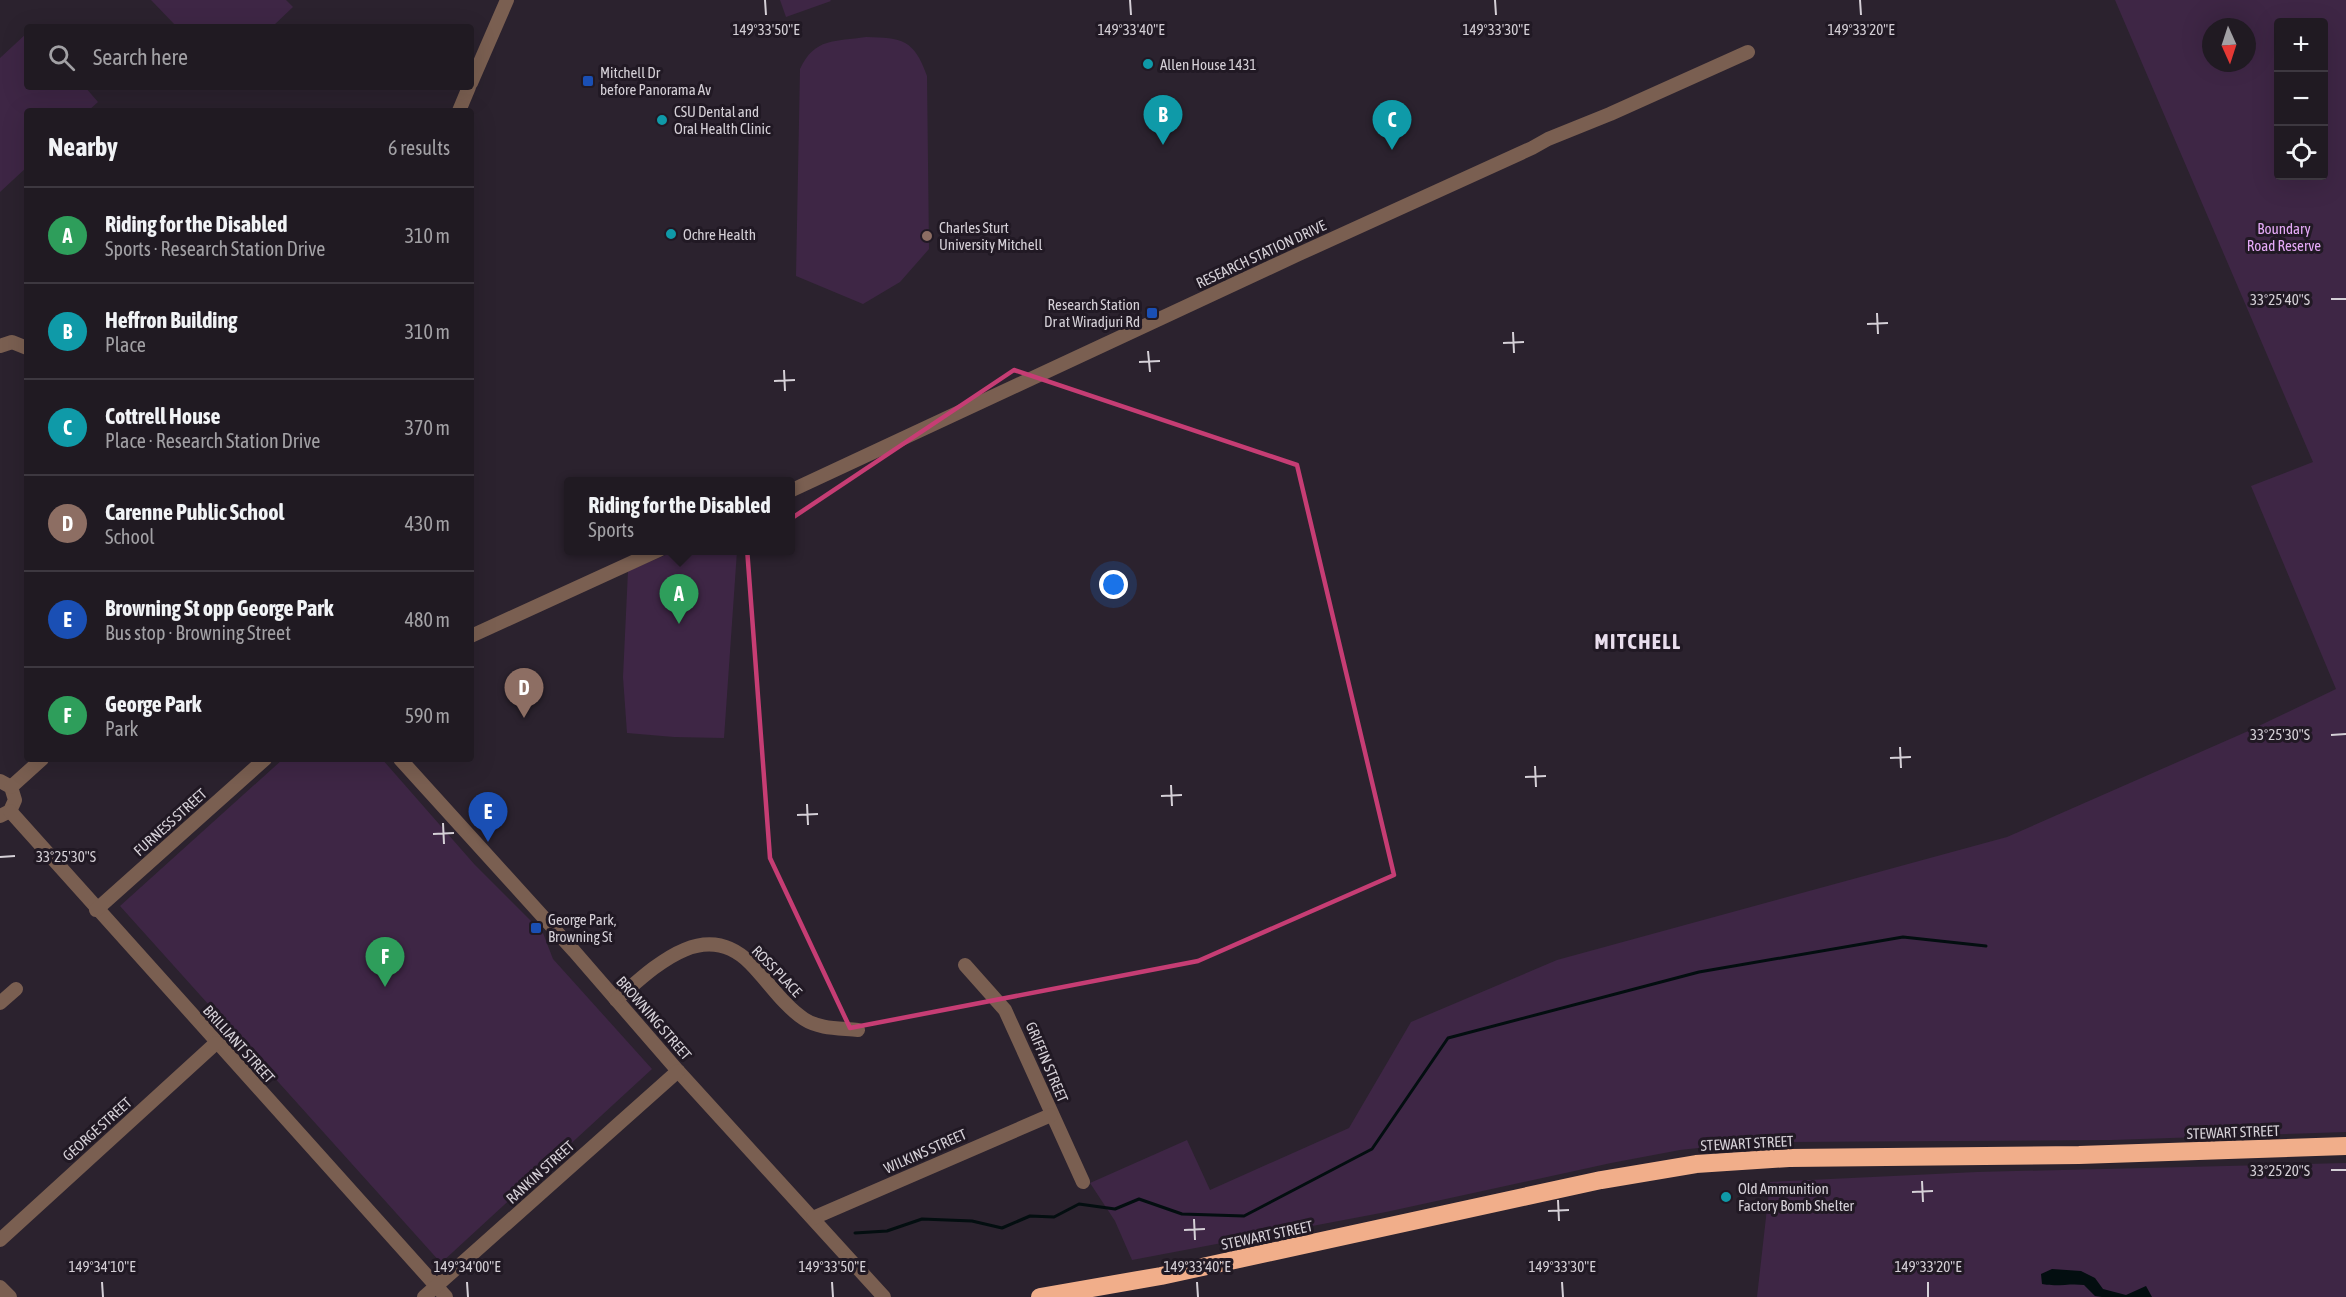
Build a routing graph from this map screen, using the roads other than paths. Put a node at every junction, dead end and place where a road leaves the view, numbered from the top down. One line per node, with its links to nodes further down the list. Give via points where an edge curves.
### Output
1 (507, 0): 3 (street)
2 (1748, 52): 8 (street, RESEARCH STATION DRIVE, via 1548,139)
3 (474, 76)
4 (468, 90): 5 (street)
5 (460, 108)
6 (2, 344): 7 (street, via 12,342)
7 (24, 347)
8 (795, 489)
9 (648, 555): 10 (street)
10 (474, 635)
11 (38, 762): 14 (street)
12 (262, 762): 16 (street, FURNESS STREET)
13 (403, 762): 19 (street, BROWNING STREET)
14 (6, 784): 15 (street, via 15,800)
15 (5, 813): 16 (street, BRILLIANT STREET)
16 (96, 910): 22 (street, BRILLIANT STREET)
17 (965, 965): 24 (street, GRIFFIN STREET, via 1005,1010)
18 (16, 989): 20 (street)
19 (616, 1000): 21 (street, ROSS PLACE, via 677,951 719,946 742,956 805,1020); 23 (street, BROWNING STREET)
20 (0, 1003)
21 (858, 1030)
22 (216, 1043): 28 (street, GEORGE STREET); 31 (street, BRILLIANT STREET)
23 (678, 1071): 27 (street, BROWNING STREET); 31 (street, RANKIN STREET)
24 (1051, 1115): 26 (street, GRIFFIN STREET); 27 (street, WILKINS STREET)
25 (2346, 1146): 29 (highway, STEWART STREET, via 2079,1155 1789,1158 1696,1164 1601,1180)
26 (1083, 1182)
27 (813, 1218): 34 (street, BROWNING STREET)
28 (0, 1240)
29 (1161, 1276): 35 (highway, STEWART STREET); 36 (highway, STEWART STREET)
30 (0, 1287): 32 (street)
31 (441, 1292): 33 (street, RANKIN STREET)
32 (10, 1297)
33 (424, 1297)
34 (884, 1297)
35 (1040, 1297)
36 (1083, 1297)

